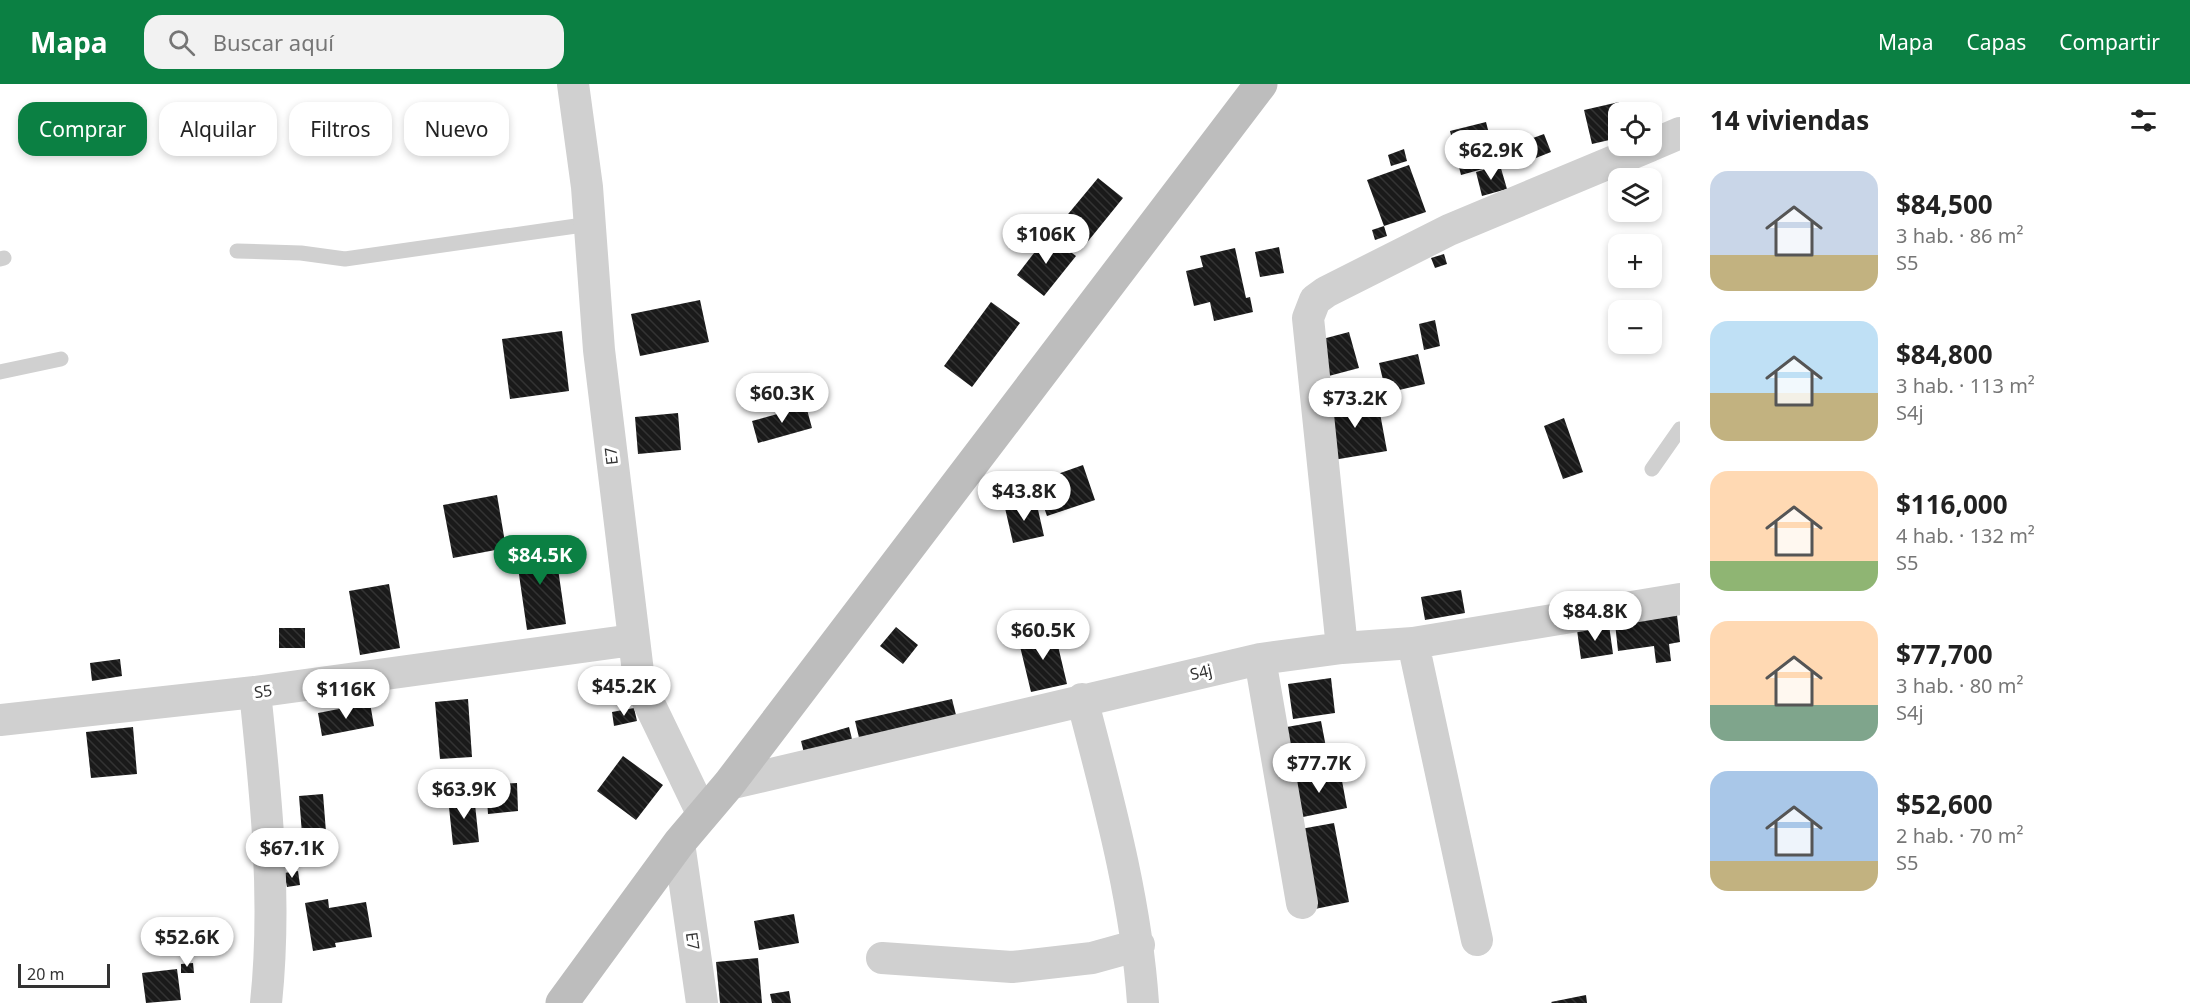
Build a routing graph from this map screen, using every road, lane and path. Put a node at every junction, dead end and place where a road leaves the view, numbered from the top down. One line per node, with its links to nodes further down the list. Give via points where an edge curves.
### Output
1 (573, 84): 6 (street, E7)
2 (1261, 84): 20 (street)
3 (1680, 133): 4 (street)
4 (1662, 140)
5 (1625, 156): 15 (street, via 1449,230 1326,292 1310,309)
6 (590, 224): 7 (lane, via 345,259); 13 (street, E7, via 599,350)
7 (237, 251)
8 (61, 359): 9 (lane)
9 (0, 372)
10 (1680, 429): 11 (lane)
11 (1652, 469)
12 (1680, 599): 14 (street, S4j)
13 (633, 640): 17 (street, S5); 21 (street, E7, via 645,695)
14 (1413, 643): 15 (street, S4j); 24 (street)
15 (1342, 648): 16 (street, S4j)
16 (1260, 659): 18 (street, S4j); 23 (street)
17 (255, 692): 19 (street, S5); 27 (street, via 266,792 272,916)
18 (1082, 699): 20 (street, S4j); 25 (street)
19 (0, 720)
20 (729, 784): 21 (street)
21 (702, 813): 22 (street)
22 (679, 843): 28 (street); 29 (street, E7)
23 (1302, 903)
24 (1477, 940)
25 (1139, 945): 26 (street, via 1092,958 1012,967); 30 (street)
26 (882, 958)
27 (266, 1003)
28 (562, 1003)
29 (702, 1003)
30 (1143, 1003)

